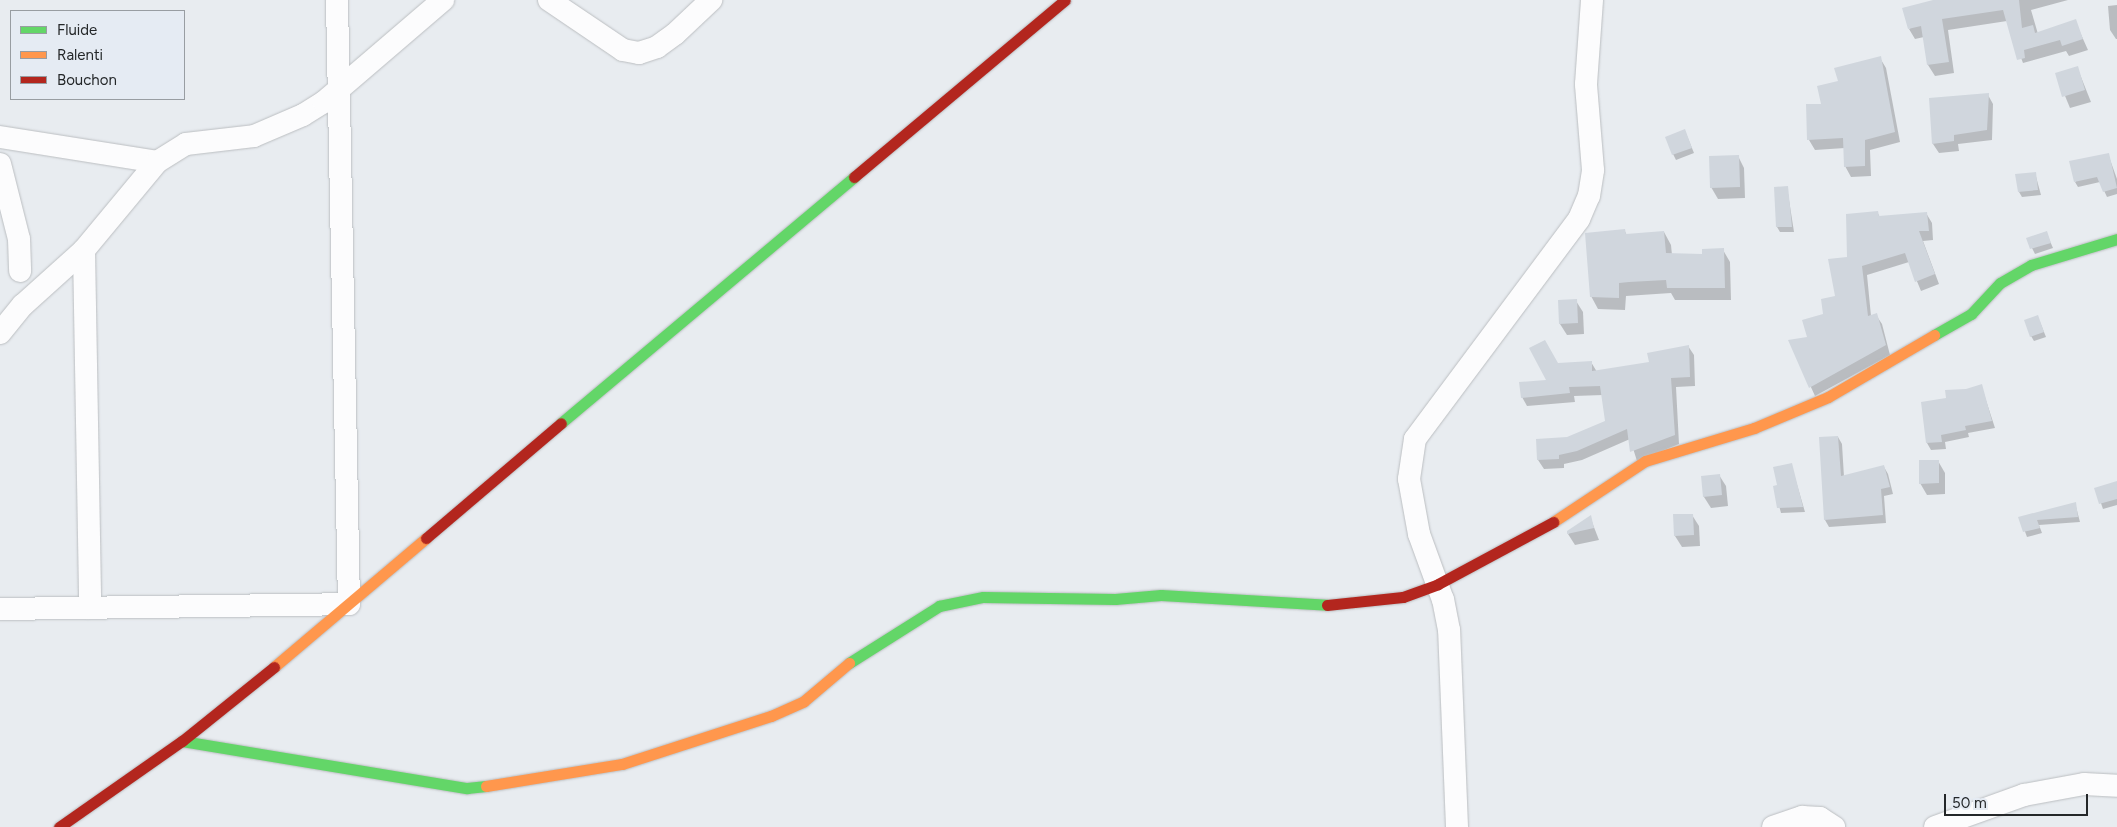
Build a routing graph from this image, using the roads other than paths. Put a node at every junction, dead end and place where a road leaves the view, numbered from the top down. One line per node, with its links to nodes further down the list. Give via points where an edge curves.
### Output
1 (336, 0): 7 (street)
2 (444, 0): 7 (street)
3 (549, 0): 4 (street, via 617,46 639,53 657,47 675,34)
4 (710, 0)
5 (1065, 0): 17 (street)
6 (1592, 0): 16 (street, via 1586,84 1593,170 1589,196 1580,219 1415,439 1409,480 1419,534)
7 (338, 90): 9 (street, via 303,115 270,131 186,144); 17 (street)
8 (0, 137): 9 (street)
9 (157, 162): 12 (street)
10 (0, 164): 13 (street, via 19,239)
11 (2117, 239): 16 (street, via 2030,265 2000,283 1971,314 1828,397 1754,428 1645,461 1543,528)
12 (84, 250): 14 (street); 18 (street)
13 (10, 271): 14 (street)
14 (23, 305): 15 (street)
15 (0, 333)
16 (1438, 584): 20 (street, via 1403,597 1349,605 1161,595 1115,599 983,597 939,606 852,660 804,701 771,716 622,764 535,780 468,788); 23 (street, via 1449,630)
17 (349, 604): 18 (street); 20 (street)
18 (90, 608): 19 (street)
19 (0, 609)
20 (182, 741): 22 (street)
21 (2117, 786): 26 (street, via 2084,784 2024,795)
22 (59, 827)
23 (1457, 827)
24 (1773, 827): 25 (street, via 1802,817 1820,818)
25 (1834, 827)
26 (1935, 827)

